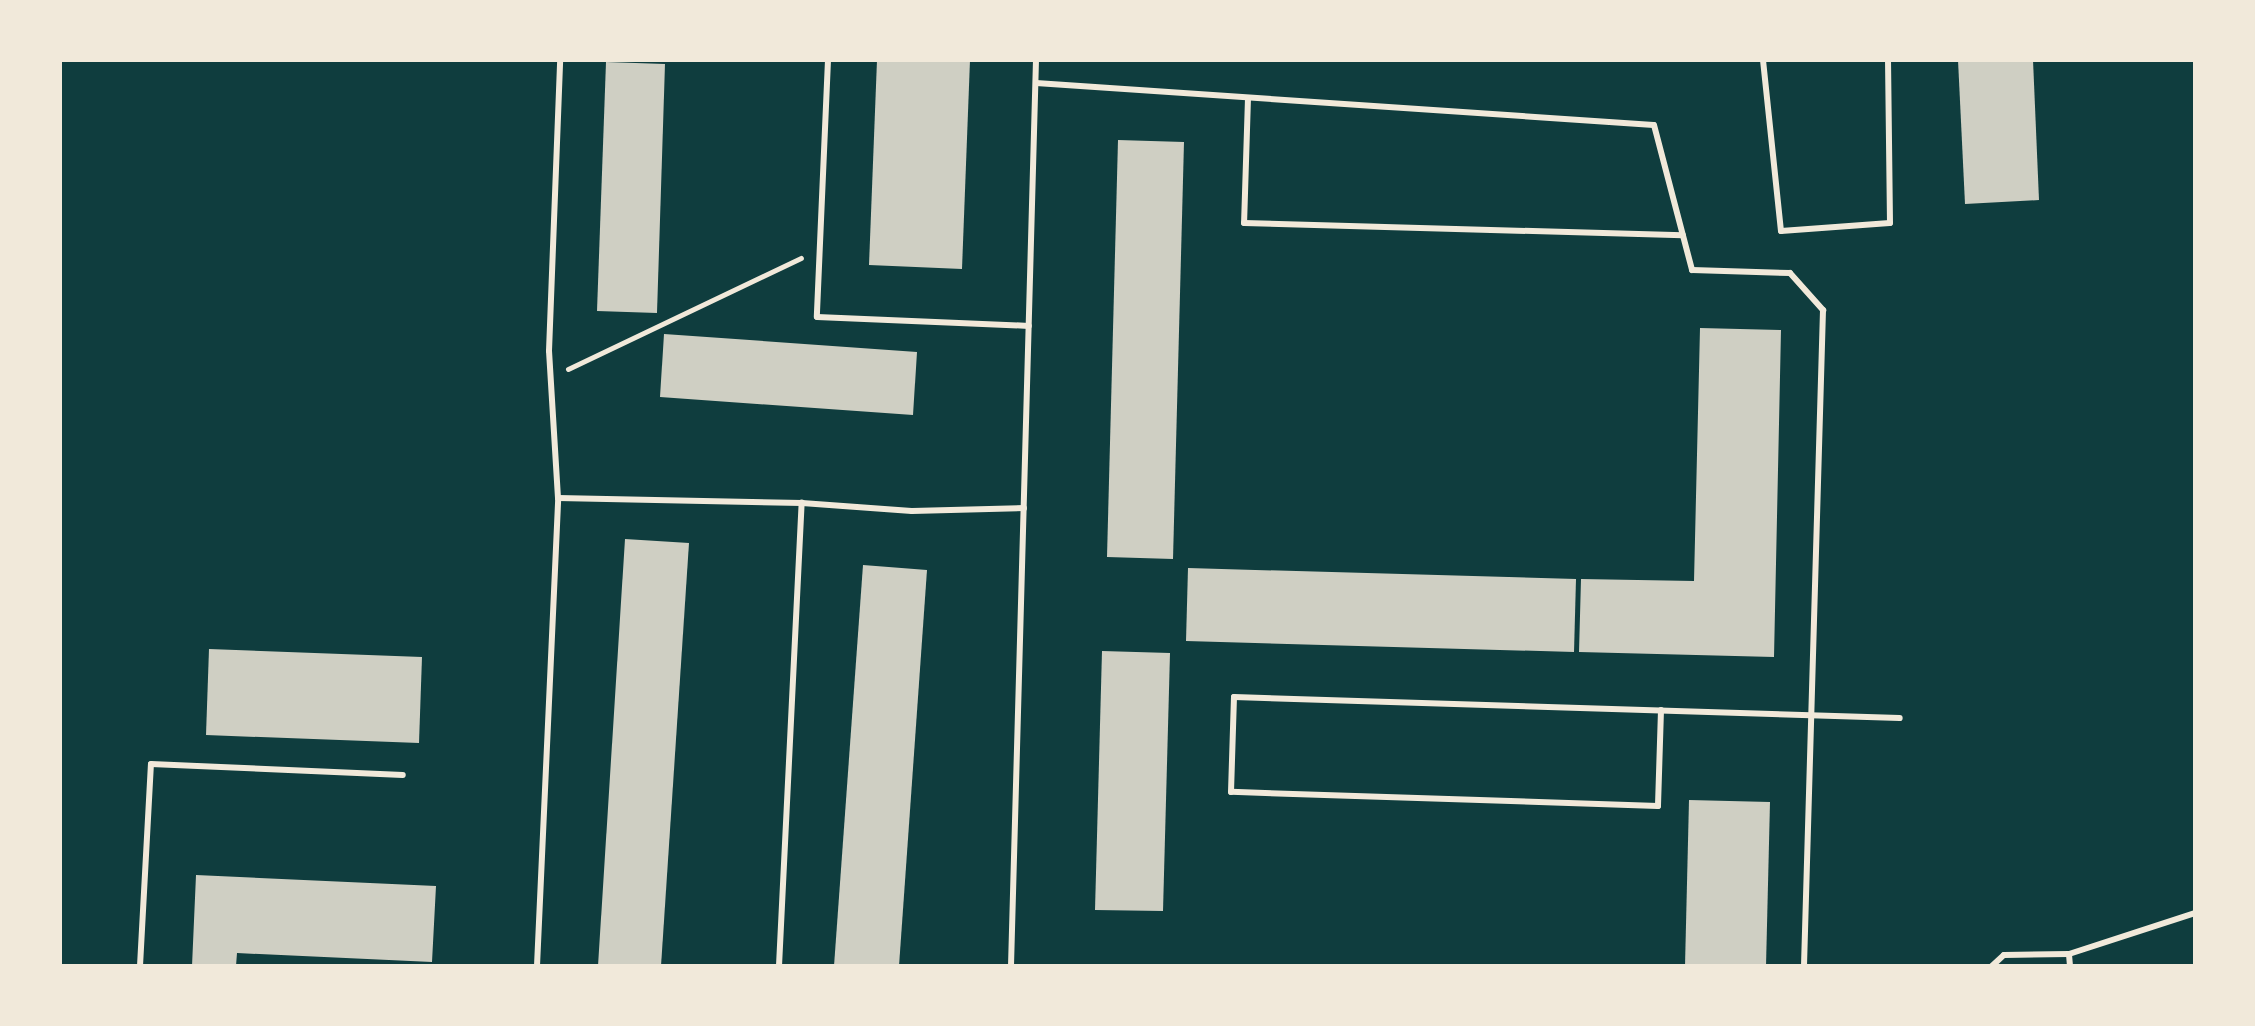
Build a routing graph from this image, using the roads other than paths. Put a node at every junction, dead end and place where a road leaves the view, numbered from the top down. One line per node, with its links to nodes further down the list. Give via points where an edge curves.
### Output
1 (560, 60): 10 (lane, via 551,377)
2 (828, 60): 9 (lane, via 817,317)
3 (1036, 60): 6 (lane)
4 (1763, 60): 5 (lane, via 1781,231 1890,223)
5 (1888, 60)
6 (1036, 83): 8 (lane, via 1654,125); 9 (lane)
7 (1248, 98): 8 (lane, via 1244,223)
8 (1683, 235): 14 (lane, via 1692,270 1790,273 1823,310)
9 (1029, 326): 12 (lane)
10 (558, 498): 11 (lane); 20 (lane)
11 (802, 503): 12 (lane, via 912,511); 21 (lane)
12 (1024, 508): 22 (lane)
13 (1661, 710): 13 (lane, via 1234,697 1231,792 1658,806); 14 (lane)
14 (1811, 715): 15 (lane); 23 (lane)
15 (1900, 718)
16 (403, 775): 19 (lane, via 151,764)
17 (2195, 913): 18 (lane)
18 (2069, 954): 24 (lane, via 2004,955); 25 (lane)
19 (140, 966)
20 (537, 966)
21 (779, 966)
22 (1011, 966)
23 (1804, 966)
24 (1992, 966)
25 (2070, 966)

